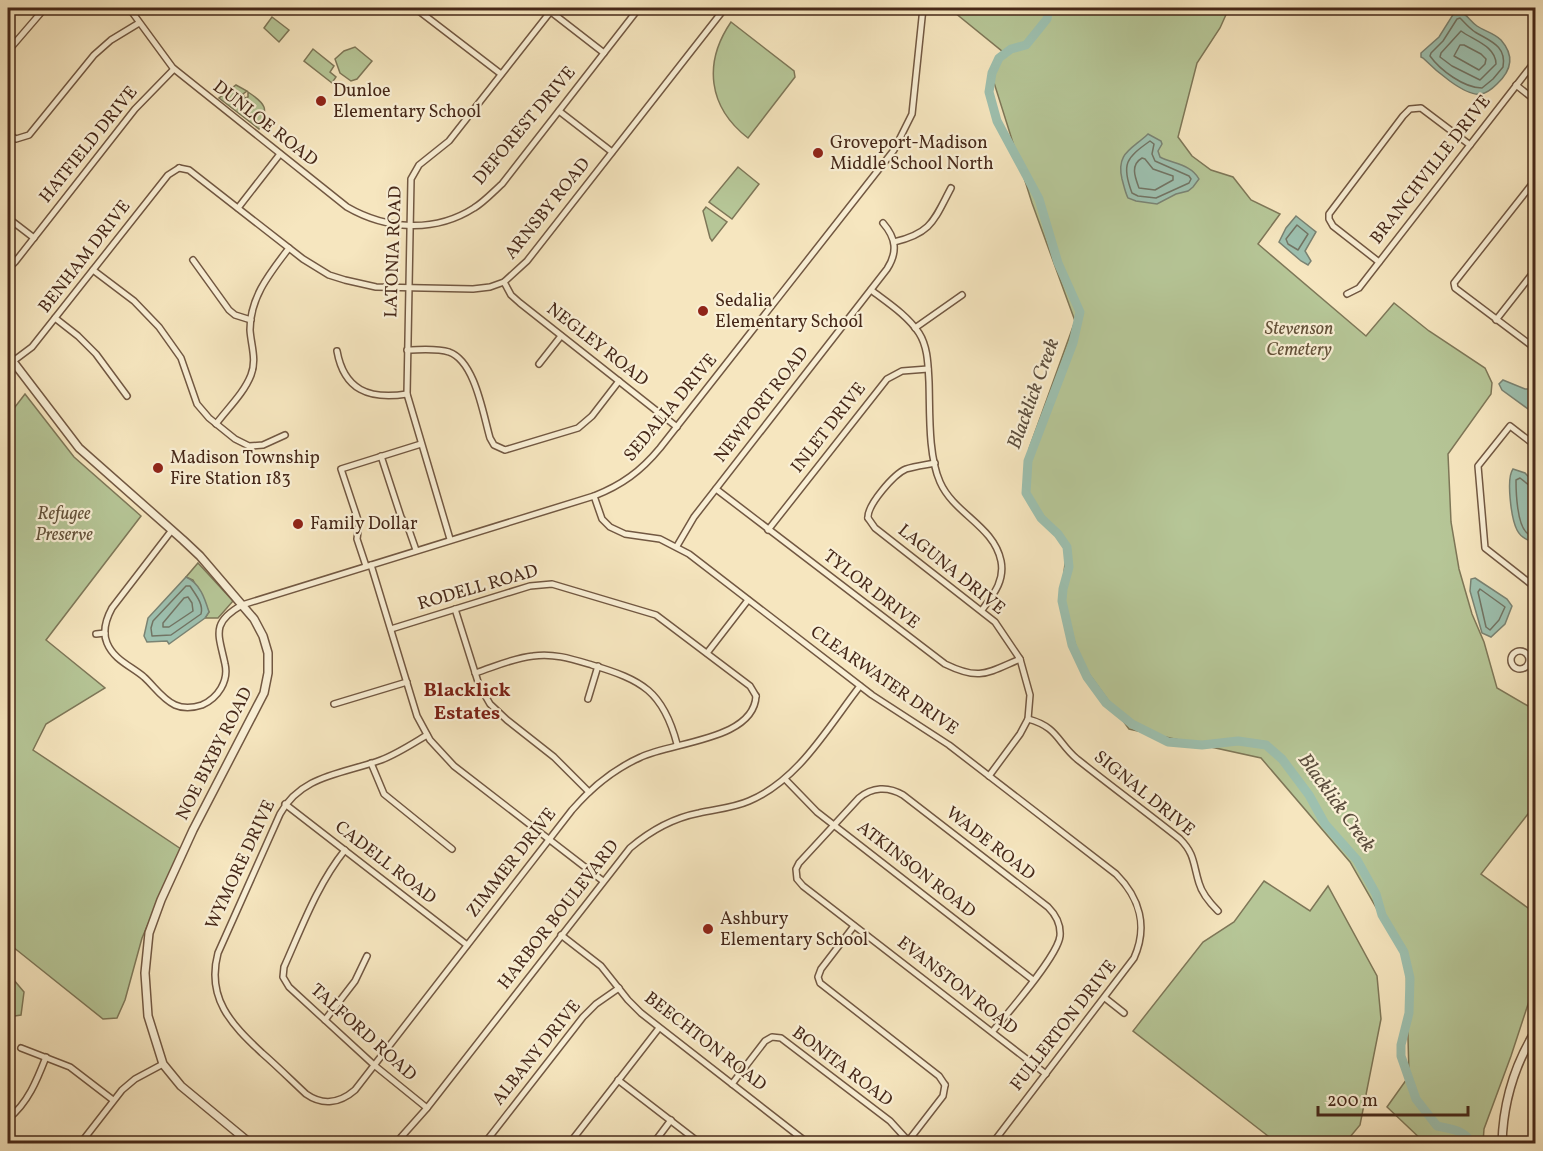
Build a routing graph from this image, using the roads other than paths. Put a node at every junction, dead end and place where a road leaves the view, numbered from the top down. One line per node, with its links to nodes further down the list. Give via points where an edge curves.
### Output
1 (45, 8): 11 (street)
2 (129, 8): 10 (street, DUNLOE ROAD)
3 (415, 8): 15 (street)
4 (639, 8): 12 (street, DEFOREST DRIVE)
5 (725, 8): 21 (street, ARNSBY ROAD)
6 (923, 8): 59 (street, SEDALIA DRIVE, via 912,114 894,150)
7 (1525, 8): 9 (street)
8 (549, 9): 12 (street); 15 (street, LATONIA ROAD)
9 (1536, 16)
10 (139, 23): 14 (street, DUNLOE ROAD); 19 (street, via 94,55 31,133 21,139)
11 (8, 51)
12 (604, 53): 18 (street, DEFOREST DRIVE)
13 (1536, 60): 16 (street, BRANCHVILLE DRIVE)
14 (174, 69): 22 (street, DUNLOE ROAD); 31 (street, HATFIELD DRIVE, via 135,109)
15 (501, 74): 30 (street, LATONIA ROAD, via 449,141 415,170 411,179)
16 (1516, 85): 17 (street); 20 (street, BRANCHVILLE DRIVE)
17 (1536, 100)
18 (559, 111): 21 (street); 30 (street, DEFOREST DRIVE, via 502,184 475,208 442,223)
19 (8, 134)
20 (1470, 145): 35 (street, BRANCHVILLE DRIVE); 35 (street, via 1423,109 1410,109 1334,206 1329,214 1333,226)
21 (612, 152): 39 (street, ARNSBY ROAD, via 527,261)
22 (280, 154): 27 (street); 30 (street, DUNLOE ROAD, via 361,215)
23 (177, 161): 24 (street)
24 (179, 168): 27 (street, ARNSBY ROAD, via 189,170); 38 (street, BENHAM DRIVE, via 168,175)
25 (1536, 179): 46 (street, via 1454,283 1455,288)
26 (951, 188): 32 (street, via 927,228)
27 (238, 208): 33 (street, ARNSBY ROAD)
28 (8, 218): 31 (street)
29 (883, 223): 32 (street)
30 (410, 227): 40 (street, LATONIA ROAD)
31 (34, 238): 36 (street, HATFIELD DRIVE)
32 (894, 242): 41 (street, NEWPORT ROAD, via 893,259)
33 (289, 248): 40 (street, ARNSBY ROAD, via 318,269 345,280 376,287); 45 (street, via 261,288)
34 (193, 260): 45 (street, via 229,310)
35 (1379, 262): 42 (street, BRANCHVILLE DRIVE, via 1359,288)
36 (8, 269)
37 (1536, 269): 46 (street)
38 (93, 270): 44 (street, BENHAM DRIVE); 58 (street, via 134,301 159,327 181,358 197,404)
39 (504, 282): 40 (street, ARNSBY ROAD, via 472,289); 48 (street, NEGLEY ROAD, via 516,299)
40 (408, 288): 50 (street, LATONIA ROAD)
41 (871, 290): 47 (street); 65 (street, NEWPORT ROAD)
42 (1347, 294)
43 (962, 295): 47 (street)
44 (55, 318): 52 (street, BENHAM DRIVE, via 32,347); 57 (street, via 92,349)
45 (251, 320): 58 (street, via 254,367 244,389)
46 (1496, 320): 49 (street)
47 (915, 328): 54 (street, via 926,349)
48 (561, 336): 53 (street); 55 (street, NEGLEY ROAD)
49 (1536, 349)
50 (407, 350): 55 (street, via 447,351 461,360 470,374 496,451 578,428); 56 (street, LATONIA ROAD)
51 (337, 351): 56 (street, via 342,373 358,388 386,396)
52 (10, 358): 69 (street, NOE BIXBY ROAD, via 79,448)
53 (539, 364)
54 (928, 369): 64 (street); 70 (street, INLET DRIVE, via 902,371 887,379)
55 (619, 381): 59 (street, NEGLEY ROAD)
56 (407, 394): 61 (street, LATONIA ROAD)
57 (127, 396)
58 (216, 424): 60 (street, via 249,446 263,445)
59 (677, 427): 66 (street, SEDALIA DRIVE, via 632,477)
60 (285, 435)
61 (421, 444): 63 (street); 71 (street, LATONIA ROAD)
62 (1536, 446): 75 (street, via 1510,426 1478,466 1485,548)
63 (381, 456): 73 (street); 74 (street, via 341,469 359,523 357,539)
64 (935, 463): 68 (street, via 896,475 870,508); 79 (street, via 949,497 984,531 1000,556 1000,582)
65 (716, 489): 70 (street, TYLOR DRIVE); 72 (street, NEWPORT ROAD)
66 (594, 496): 71 (street, SEDALIA DRIVE); 72 (street, CLEARWATER DRIVE, via 602,519 610,527)
67 (860, 518): 68 (street)
68 (868, 518): 79 (street, LAGUNA DRIVE, via 875,528)
69 (172, 530): 77 (street, NOE BIXBY ROAD); 81 (street, via 112,608)
70 (768, 530): 84 (street, TYLOR DRIVE, via 945,664 976,675)
71 (450, 539): 73 (street, SEDALIA DRIVE)
72 (677, 546): 76 (street, CLEARWATER DRIVE)
73 (416, 550): 74 (street, SEDALIA DRIVE)
74 (368, 565): 77 (street, SEDALIA DRIVE); 80 (street)
75 (1536, 588)
76 (748, 600): 83 (street); 90 (street, CLEARWATER DRIVE)
77 (242, 605): 81 (street, via 219,628 225,665 222,685 214,698 195,707 175,705 162,696 115,656); 125 (street, NOE BIXBY ROAD, via 263,636 268,677 260,704 193,830 149,933 146,1004)
78 (455, 609): 80 (street, RODELL ROAD); 83 (street, RODELL ROAD, via 530,586 552,584 656,615); 88 (street)
79 (982, 610): 84 (street, LAGUNA DRIVE, via 1002,629)
80 (390, 629): 89 (street)
81 (105, 633): 82 (street)
82 (96, 634)
83 (707, 653): 91 (street, RODELL ROAD)
84 (1020, 659): 94 (street, LAGUNA DRIVE, via 1030,695)
85 (1529, 664): 87 (street)
86 (598, 666): 88 (street, via 541,655); 92 (street); 96 (street, via 633,680 653,694 669,717)
87 (1536, 667)
88 (475, 673): 100 (street, via 482,692 496,710 554,757)
89 (407, 682): 93 (street); 95 (street)
90 (860, 686): 98 (street, CLEARWATER DRIVE); 99 (street, HARBOR BOULEVARD)
91 (759, 695): 96 (street, ZIMMER DRIVE, via 752,711 727,731)
92 (588, 699)
93 (334, 704)
94 (1028, 719): 98 (street); 107 (street, SIGNAL DRIVE, via 1050,728 1076,758 1180,838 1192,853 1203,893)
95 (427, 735): 97 (street, WYMORE DRIVE); 103 (street, via 454,766)
96 (677, 744): 100 (street, ZIMMER DRIVE, via 626,764)
97 (371, 763): 101 (street, WYMORE DRIVE, via 310,783); 104 (street, via 379,787 390,801)
98 (989, 776): 108 (street, CLEARWATER DRIVE, via 1116,874 1132,894)
99 (785, 779): 102 (street, ATKINSON ROAD); 106 (street, HARBOR BOULEVARD, via 747,802 668,822 630,848)
100 (588, 792): 103 (street, ZIMMER DRIVE)
101 (285, 804): 105 (street, CADELL ROAD); 133 (street, WYMORE DRIVE, via 221,944 214,967 217,988 224,1012 239,1032 306,1094)
102 (834, 826): 109 (street, EVANSTON ROAD, via 799,863 793,875); 113 (street, ATKINSON ROAD); 113 (street, WADE ROAD, via 864,794 893,790 1048,907 1059,922 1059,940 1052,957)
103 (549, 839): 106 (street); 111 (street, ZIMMER DRIVE)
104 (452, 849)
105 (345, 850): 111 (street, CADELL ROAD); 117 (street, TALFORD ROAD, via 324,878 281,977)
106 (603, 881): 110 (street, HARBOR BOULEVARD)
107 (1218, 912)
108 (1140, 918): 115 (street, FULLERTON DRIVE, via 1137,951)
109 (854, 926): 121 (street, EVANSTON ROAD); 131 (street, via 815,977 939,1076)
110 (561, 935): 114 (street, BEECHTON ROAD, via 601,966); 134 (street, HARBOR BOULEVARD)
111 (467, 945): 126 (street, ZIMMER DRIVE)
112 (367, 956): 117 (street, via 355,981)
113 (1033, 980): 121 (street)
114 (619, 988): 118 (street, BEECHTON ROAD); 141 (street, ALBANY DRIVE, via 576,1025)
115 (1105, 998): 116 (street); 127 (street, FULLERTON DRIVE)
116 (1124, 1013)
117 (324, 1020): 126 (street, TALFORD ROAD)
118 (659, 1028): 128 (street); 129 (street, BEECHTON ROAD)
119 (772, 1030): 122 (street)
120 (1536, 1030): 147 (street, via 1512,1081)
121 (992, 1032): 127 (street, EVANSTON ROAD)
122 (772, 1037): 129 (street, BONITA ROAD, via 761,1045); 137 (street, BONITA ROAD, via 781,1038 890,1121)
123 (21, 1048): 124 (street)
124 (46, 1057): 132 (street, via 70,1067); 135 (street, via 22,1106)
125 (163, 1064): 132 (street, via 135,1079); 139 (street, NOE BIXBY ROAD, via 181,1086)
126 (374, 1065): 133 (street, ZIMMER DRIVE, via 350,1094); 134 (street, TALFORD ROAD)
127 (1046, 1074): 146 (street, FULLERTON DRIVE)
128 (618, 1080): 136 (street); 142 (street)
129 (732, 1084): 145 (street, BEECHTON ROAD)
130 (952, 1084): 131 (street)
131 (945, 1085): 137 (street, via 943,1096)
132 (114, 1100): 138 (street)
133 (329, 1102)
134 (427, 1108): 140 (street, HARBOR BOULEVARD)
135 (8, 1119)
136 (671, 1120): 143 (street); 144 (street)
137 (910, 1142)
138 (80, 1143)
139 (251, 1143)
140 (395, 1143)
141 (484, 1143)
142 (569, 1143)
143 (653, 1143)
144 (700, 1143)
145 (809, 1143)
146 (992, 1143)
147 (1502, 1143)

